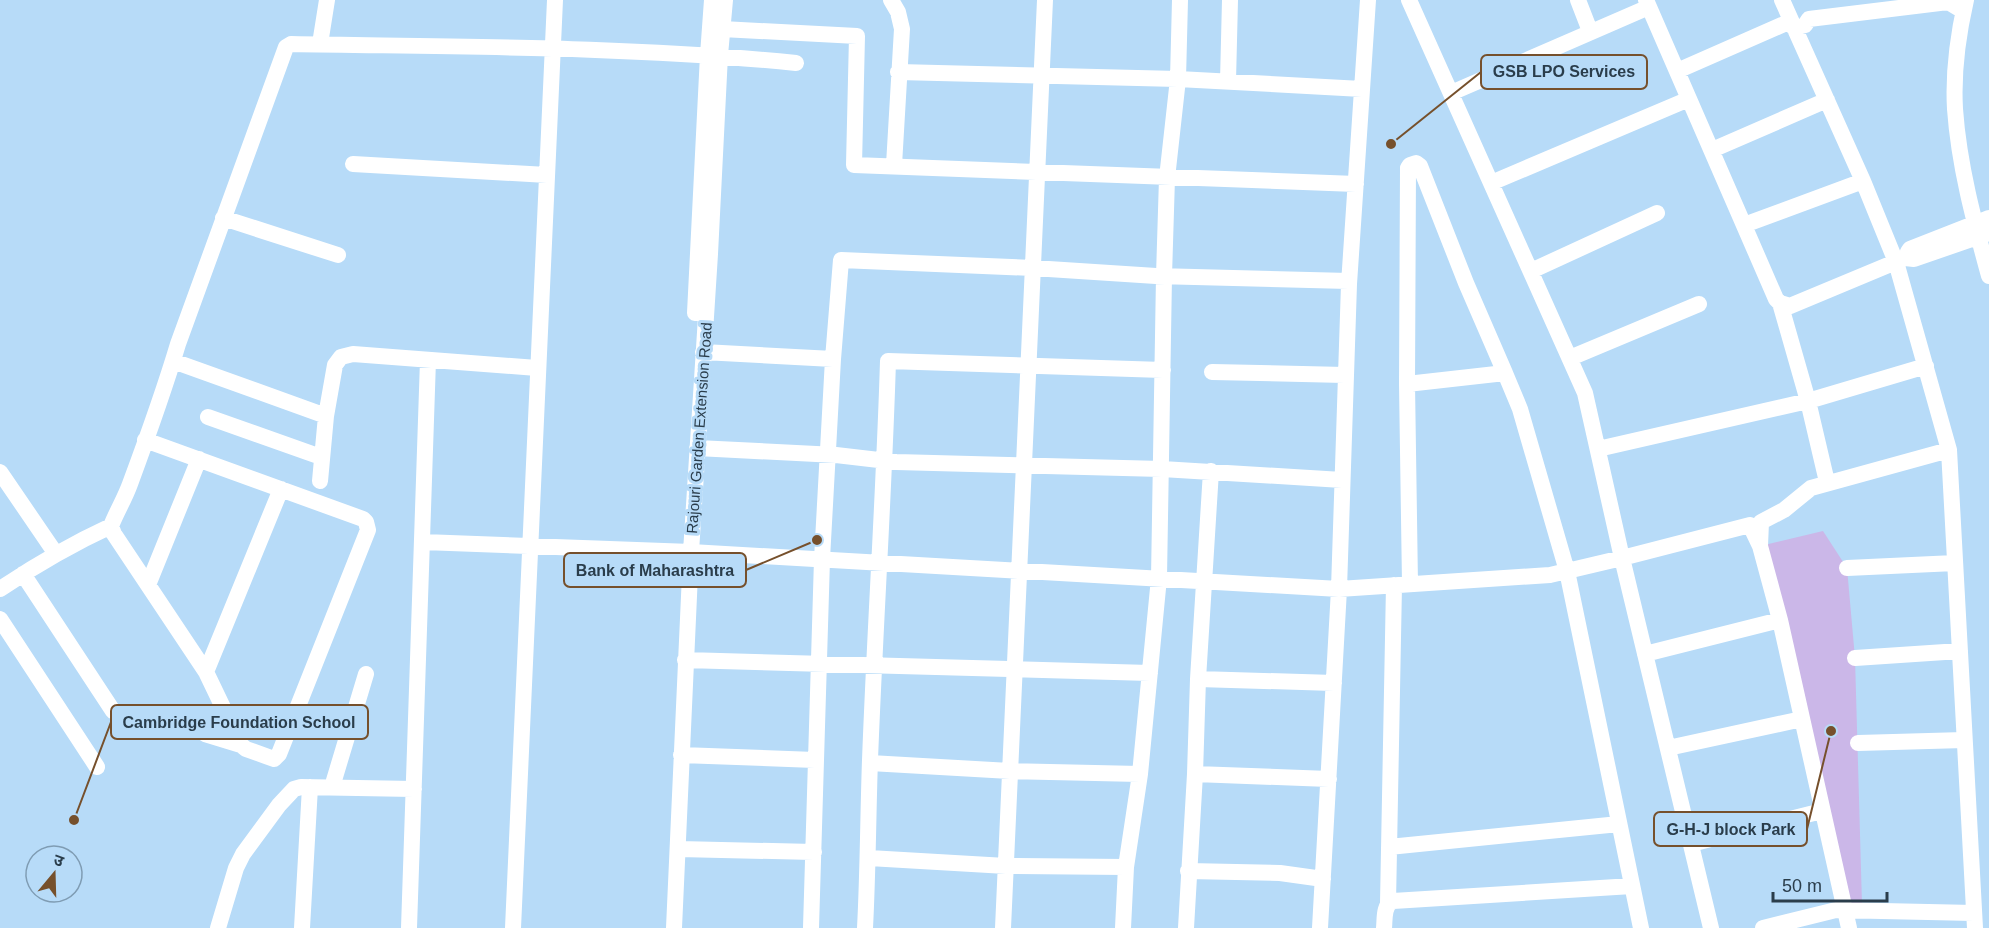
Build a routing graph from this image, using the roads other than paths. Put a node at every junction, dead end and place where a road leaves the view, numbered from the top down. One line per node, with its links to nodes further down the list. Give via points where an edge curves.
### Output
1 (327, 0): 19 (street)
2 (555, 0): 20 (street)
3 (712, 0): 21 (street, Rajouri Garden Extension Road)
4 (725, 0): 17 (street, Rajouri Garden Extension Road)
5 (891, 0): 24 (street, via 902,29)
6 (1045, 0): 25 (street)
7 (1180, 0): 26 (street)
8 (1230, 0): 27 (street)
9 (1368, 0): 28 (street)
10 (1578, 0): 18 (street)
11 (1782, 0): 16 (street)
12 (1415, 2): 29 (street)
13 (1648, 3): 18 (street); 23 (street)
14 (1963, 5): 15 (street, via 1948,2); 44 (street, via 1955,107 1959,147)
15 (1885, 9): 16 (street)
16 (1797, 24): 23 (street); 31 (street)
17 (722, 29): 21 (street, Rajouri Garden Extension Road); 34 (street, via 857,36 854,165)
18 (1590, 31): 29 (street)
19 (320, 44): 20 (street); 42 (street, via 286,47)
20 (554, 50): 21 (street); 36 (street)
21 (714, 55): 22 (street); 54 (street, Rajouri Garden Extension Road); 90 (street, Rajouri Garden Extension Road)
22 (796, 63)
23 (1677, 71): 30 (street)
24 (898, 72): 25 (street); 34 (street)
25 (1042, 76): 26 (street); 35 (street)
26 (1178, 79): 27 (street); 37 (street)
27 (1228, 81): 28 (street)
28 (1362, 89): 40 (street)
29 (1451, 93): 39 (street)
30 (1689, 99): 32 (street); 39 (street)
31 (1827, 100): 32 (street); 38 (street)
32 (1712, 150): 43 (street)
33 (353, 164): 36 (street)
34 (894, 165): 35 (street)
35 (1037, 173): 37 (street); 47 (street)
36 (547, 175): 61 (street)
37 (1167, 178): 40 (street); 49 (street)
38 (1863, 181): 43 (street); 46 (street)
39 (1491, 183): 48 (street)
40 (1356, 184): 51 (street)
41 (1658, 213): 48 (street)
42 (223, 218): 45 (street); 58 (street)
43 (1744, 225): 52 (street)
44 (1983, 228): 46 (street, via 1910,249); 50 (street)
45 (338, 255)
46 (1900, 260): 52 (street, via 1790,306); 60 (street)
47 (1033, 268): 49 (street); 56 (street, via 841,260); 59 (street)
48 (1531, 271): 55 (street)
49 (1164, 276): 51 (street); 62 (street)
50 (1989, 276)
51 (1349, 281): 65 (street)
52 (1780, 303): 67 (street)
53 (1699, 304): 55 (street)
54 (703, 352): 56 (street); 71 (street, Rajouri Garden Extension Road)
55 (1570, 358): 72 (street, via 1585,393)
56 (833, 359): 74 (street)
57 (428, 360): 61 (street); 68 (street, via 353,354 341,357 335,365); 87 (street)
58 (173, 361): 68 (street); 70 (street)
59 (1028, 365): 62 (street); 77 (street, via 888,361); 78 (street)
60 (1926, 366): 67 (street); 73 (street)
61 (537, 368): 89 (street)
62 (1163, 370): 79 (street)
63 (1212, 372): 65 (street)
64 (1505, 373): 66 (street); 66 (street, via 1416,163 1408,168); 98 (street, via 1520,409)
65 (1346, 375): 82 (street)
66 (1407, 384): 103 (street)
67 (1808, 401): 72 (street); 84 (street)
68 (326, 416): 75 (street)
69 (208, 417): 75 (street)
70 (146, 440): 76 (street); 86 (street)
71 (697, 448): 74 (street); 90 (street, Rajouri Garden Extension Road)
72 (1598, 449): 92 (street)
73 (1949, 450): 84 (street); 95 (street)
74 (827, 455): 77 (street); 93 (street)
75 (321, 457): 83 (street)
76 (199, 459): 85 (street); 102 (street)
77 (885, 461): 78 (street); 94 (street)
78 (1024, 464): 79 (street); 97 (street)
79 (1162, 469): 80 (street); 100 (street)
80 (1211, 471): 82 (street); 101 (street)
81 (0, 472): 91 (street)
82 (1342, 480): 105 (street)
83 (320, 481)
84 (1827, 482): 88 (street, via 1811,488 1784,510 1761,522)
85 (281, 489): 115 (street); 125 (street, via 363,519 368,528 278,756 272,759)
86 (111, 526): 91 (street); 102 (street)
87 (423, 542): 89 (street); 137 (street)
88 (1760, 546): 92 (street, via 1750,525); 107 (street)
89 (529, 547): 90 (street); 156 (street)
90 (686, 552): 93 (street); 111 (street, Rajouri Garden Extension Road); 157 (street, Rajouri Garden Extension Road)
91 (56, 554): 99 (street)
92 (1622, 558): 98 (street); 109 (street)
93 (822, 559): 94 (street); 112 (street)
94 (880, 563): 97 (street); 113 (street)
95 (1955, 563): 96 (street); 108 (street)
96 (1847, 568)
97 (1019, 571): 100 (street); 114 (street)
98 (1566, 571): 103 (street); 139 (street)
99 (23, 573): 104 (street); 120 (street)
100 (1160, 579): 101 (street); 116 (street)
101 (1204, 581): 105 (street); 118 (street)
102 (148, 585): 115 (street)
103 (1402, 585): 105 (street); 141 (street)
104 (0, 589)
105 (1339, 589): 119 (street)
106 (0, 619): 130 (street)
107 (1780, 620): 109 (street); 121 (street)
108 (1960, 651): 110 (street); 123 (street)
109 (1645, 654): 126 (street)
110 (1855, 658)
111 (685, 660): 112 (street); 127 (street, Rajouri Garden Extension Road)
112 (818, 662): 113 (street); 128 (street)
113 (874, 665): 114 (street); 129 (street)
114 (1015, 670): 116 (street); 131 (street)
115 (206, 672): 125 (street)
116 (1150, 673): 132 (street)
117 (366, 674): 136 (street)
118 (1198, 679): 119 (street); 133 (street)
119 (1334, 683): 134 (street)
120 (113, 711)
121 (1802, 719): 126 (street); 138 (street)
122 (205, 734): 125 (street)
123 (1964, 740): 124 (street); 152 (street)
124 (1858, 742)
125 (241, 745)
126 (1668, 748): 140 (street)
127 (681, 755): 128 (street); 142 (street, Rajouri Garden Extension Road)
128 (815, 760): 143 (street)
129 (870, 763): 131 (street); 144 (street)
130 (97, 767)
131 (1010, 771): 132 (street); 145 (street)
132 (1140, 774): 146 (street)
133 (1195, 774): 134 (street); 147 (street)
134 (1329, 779): 148 (street)
135 (310, 787): 136 (street); 153 (street, via 301,787 287,796 249,844 236,868); 154 (street)
136 (332, 787): 137 (street)
137 (414, 789): 155 (street)
138 (1822, 811): 140 (street); 151 (street)
139 (1619, 824): 141 (street); 149 (street)
140 (1691, 844): 167 (street)
141 (1389, 846): 150 (street)
142 (678, 849): 143 (street); 158 (street, Rajouri Garden Extension Road)
143 (814, 852): 159 (street)
144 (868, 858): 145 (street); 160 (street)
145 (1006, 866): 146 (street); 161 (street)
146 (1126, 867): 162 (street)
147 (1188, 871): 148 (street, via 1280,873); 163 (street)
148 (1323, 879): 164 (street)
149 (1632, 885): 150 (street); 166 (street)
150 (1388, 903): 165 (street)
151 (1845, 911): 152 (street); 168 (street, via 1823,912); 169 (street)
152 (1974, 921)
153 (218, 928)
154 (302, 928)
155 (408, 928)
156 (513, 928)
157 (664, 928)
158 (674, 928)
159 (811, 928)
160 (865, 928)
161 (1003, 928)
162 (1123, 928)
163 (1186, 928)
164 (1320, 928)
165 (1384, 928)
166 (1641, 928)
167 (1711, 928)
168 (1763, 928)
169 (1849, 928)

